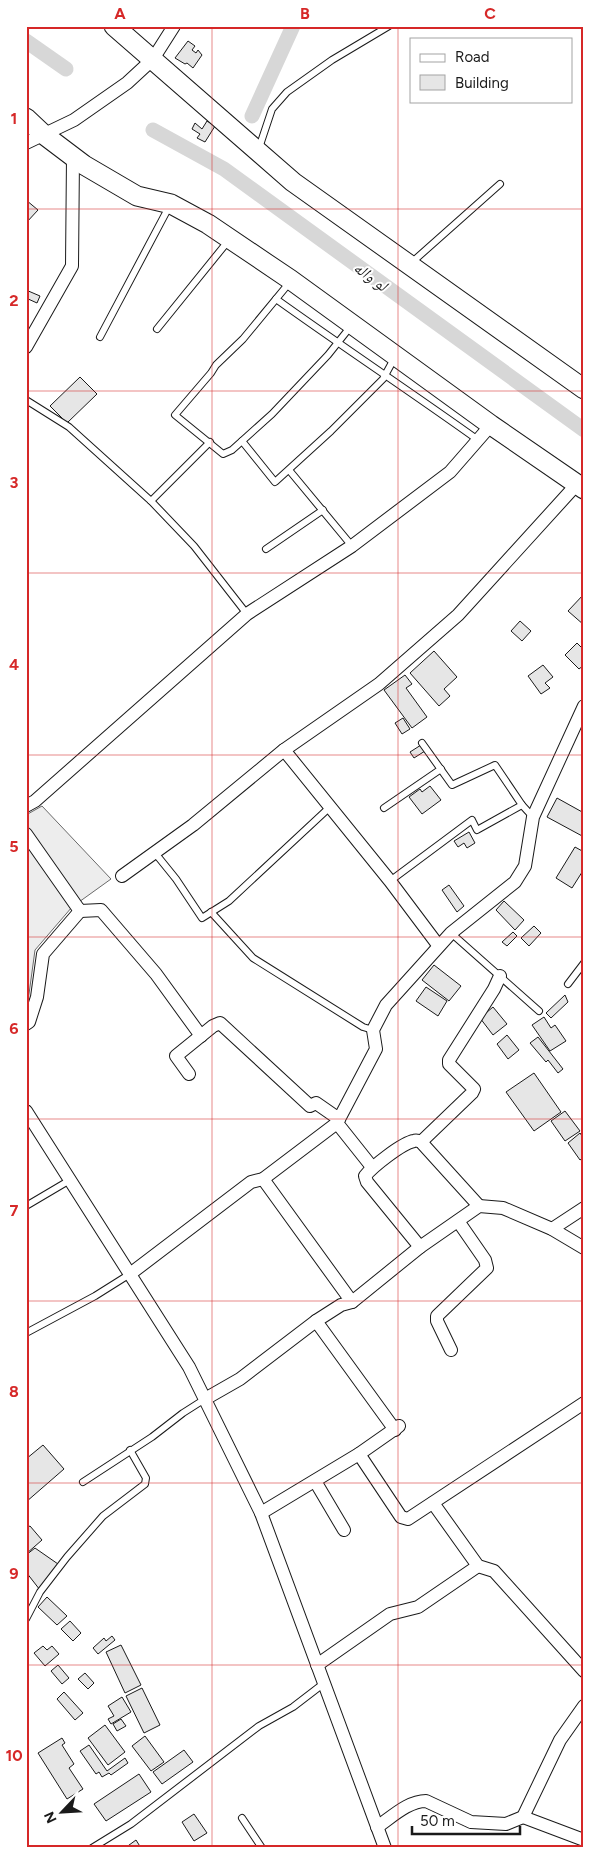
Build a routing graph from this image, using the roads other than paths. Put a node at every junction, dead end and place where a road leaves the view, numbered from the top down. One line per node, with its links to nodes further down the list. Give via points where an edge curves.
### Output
1 (114, 26): 4 (street)
2 (174, 26): 4 (street)
3 (389, 26): 7 (lane, via 287,92 272,109)
4 (153, 59): 6 (street, via 127,83 82,114); 7 (street)
5 (26, 118): 6 (street)
6 (34, 138): 8 (street)
7 (258, 152): 12 (street, via 293,182)
8 (73, 156): 10 (street, via 137,196); 19 (street, via 72,266)
9 (500, 184): 12 (lane)
10 (170, 204): 11 (street); 17 (lane)
11 (230, 239): 13 (street); 16 (lane)
12 (410, 265): 22 (street)
13 (291, 280): 14 (lane); 15 (street)
14 (276, 299): 18 (lane); 27 (lane, via 175,415)
15 (352, 326): 18 (lane); 20 (street)
16 (157, 329)
17 (100, 337)
18 (337, 343): 21 (lane); 26 (lane, via 272,414)
19 (26, 347)
20 (396, 356): 21 (lane); 24 (street)
21 (386, 374): 25 (lane); 28 (lane, via 331,432)
22 (584, 389)
23 (26, 400): 30 (lane, via 70,427)
24 (491, 425): 25 (street); 29 (street)
25 (478, 440): 32 (street, via 450,472)
26 (242, 441): 27 (lane, via 223,454); 28 (lane, via 275,482)
27 (210, 442): 30 (lane)
28 (289, 470): 31 (lane)
29 (580, 487): 37 (street, via 458,615 379,684)
30 (150, 501): 34 (lane, via 194,546)
31 (323, 510): 32 (lane); 33 (lane)
32 (352, 546): 34 (street)
33 (266, 549)
34 (247, 614): 40 (street)
35 (584, 706): 43 (street)
36 (422, 743): 38 (lane)
37 (284, 750): 41 (street); 45 (street, via 193,826)
38 (440, 769): 39 (lane, via 452,785 495,764); 42 (lane)
39 (522, 805): 43 (lane); 47 (lane, via 477,830 472,820)
40 (26, 806)
41 (330, 807): 47 (street); 49 (lane, via 236,895)
42 (384, 808)
43 (533, 817): 50 (street, via 525,866 515,882)
44 (26, 834): 48 (street)
45 (155, 853): 46 (street); 49 (lane, via 202,918)
46 (122, 876)
47 (390, 881): 51 (street)
48 (80, 911): 56 (street, via 43,954 37,997); 58 (street, via 101,910 156,974)
49 (211, 912): 57 (lane, via 253,958 363,1027)
50 (451, 933): 51 (street); 53 (lane)
51 (438, 945): 57 (street, via 386,1006)
52 (584, 963): 54 (lane)
53 (500, 976): 55 (lane); 62 (street, via 449,1060 449,1064 474,1089 472,1094)
54 (568, 984)
55 (539, 1011)
56 (26, 1024)
57 (374, 1030): 61 (street, via 376,1049)
58 (201, 1036): 59 (street, via 176,1056); 61 (street, via 220,1023 310,1106 316,1103)
59 (189, 1074)
60 (26, 1111): 65 (street)
61 (338, 1121): 63 (street); 64 (street)
62 (422, 1142): 63 (street, via 407,1143); 67 (street)
63 (372, 1167): 71 (street, via 365,1176 367,1182)
64 (263, 1179): 73 (street, via 251,1182); 74 (street)
65 (70, 1180): 66 (lane); 73 (street)
66 (26, 1206)
67 (479, 1206): 69 (street); 70 (street, via 503,1208)
68 (584, 1208): 70 (street)
69 (458, 1221): 71 (street); 77 (street, via 487,1268 437,1316 436,1321)
70 (552, 1229): 72 (street)
71 (420, 1247): 74 (street)
72 (584, 1248)
73 (130, 1274): 76 (lane); 78 (street)
74 (352, 1302): 75 (street)
75 (316, 1321): 78 (street, via 240,1379); 81 (street, via 397,1428)
76 (26, 1333)
77 (452, 1350)
78 (205, 1399): 80 (lane); 85 (street)
79 (584, 1403): 84 (street)
80 (130, 1450): 83 (lane); 88 (lane, via 146,1478 145,1484 103,1516 40,1592)
81 (358, 1454): 82 (street); 84 (street, via 401,1517 408,1519)
82 (315, 1480): 85 (street); 86 (street)
83 (83, 1482)
84 (433, 1503): 87 (street)
85 (261, 1513): 89 (street)
86 (344, 1530)
87 (478, 1566): 89 (street, via 418,1607 390,1614); 90 (street, via 494,1571)
88 (26, 1619)
89 (317, 1665): 91 (street)
90 (584, 1671)
91 (323, 1684): 95 (street); 97 (lane, via 293,1707 259,1726 131,1824)
92 (584, 1706): 93 (street, via 560,1740)
93 (523, 1817): 95 (street, via 506,1824 471,1822 426,1801 418,1801); 96 (street)
94 (242, 1818): 98 (lane)
95 (377, 1827): 99 (street)
96 (584, 1840)
97 (92, 1848)
98 (262, 1848)
99 (385, 1848)

